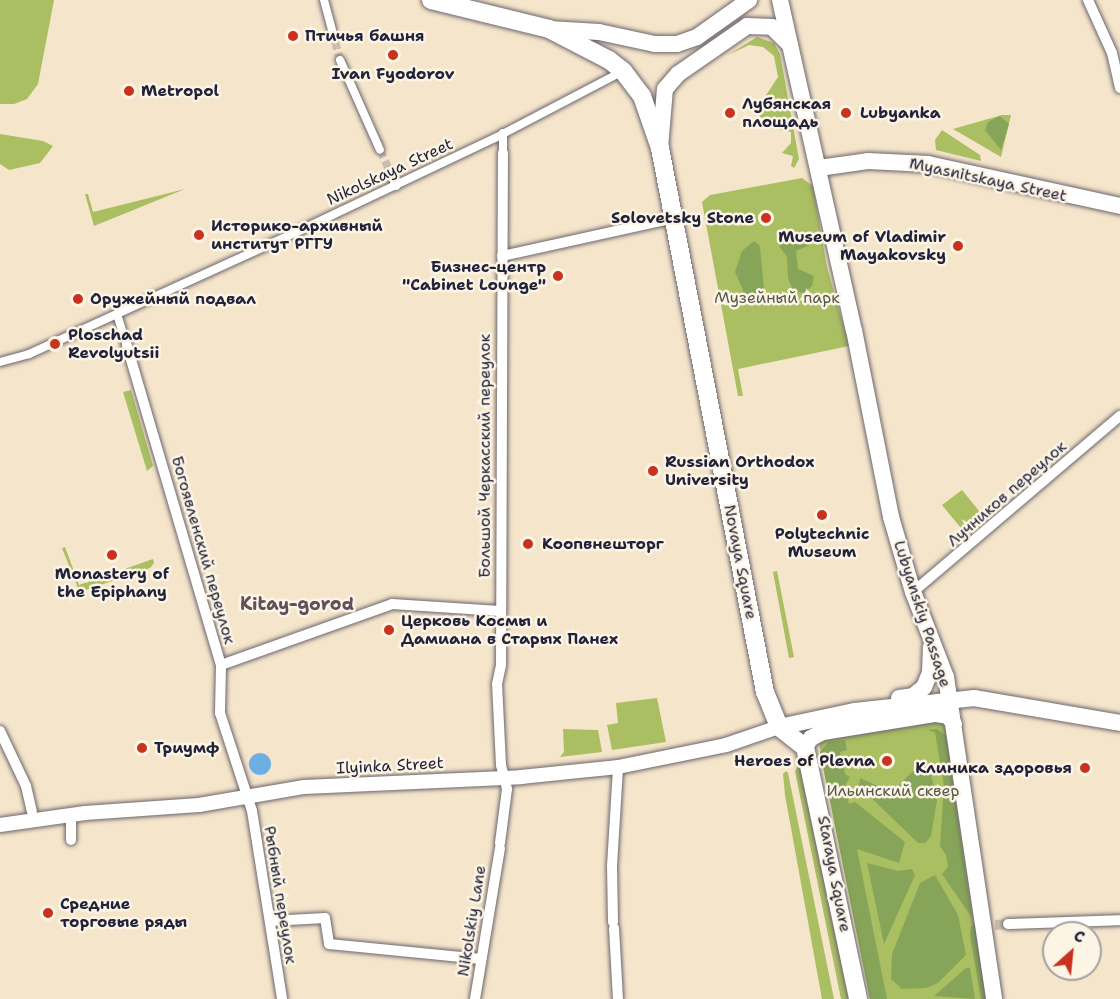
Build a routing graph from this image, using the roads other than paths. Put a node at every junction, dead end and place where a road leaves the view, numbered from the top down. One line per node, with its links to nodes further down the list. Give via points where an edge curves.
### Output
1 (324, 0): 7 (street)
2 (749, 0): 6 (main road, via 698,37 677,44)
3 (780, 0): 8 (main road, Lubyanskiy Passage)
4 (1088, 0): 11 (street, via 1112,53)
5 (440, 1): 6 (main road, Novaya Square)
6 (549, 28): 10 (main road, Novaya Square, via 589,47)
7 (332, 30)
8 (791, 46): 13 (main road, via 772,27 747,26 678,74 667,84 663,95); 16 (main road, Lubyanskiy Passage)
9 (340, 60): 14 (street)
10 (623, 71): 12 (street, Nikolskaya Street); 13 (main road, Novaya Square, via 642,96)
11 (1120, 88)
12 (503, 133): 15 (street, Большой Черкасский переулок); 18 (street, Nikolskaya Street)
13 (660, 148): 20 (main road, Novaya Square)
14 (380, 150)
15 (503, 153): 21 (street, Большой Черкасский переулок)
16 (819, 168): 19 (main road, Myasnitskaya Street, via 868,161 919,163); 26 (main road, Lubyanskiy Passage, via 891,517)
17 (391, 174): 18 (street)
18 (396, 186): 22 (street, Nikolskaya Street)
19 (1120, 206)
20 (675, 218): 21 (street); 34 (main road, Novaya Square, via 765,692)
21 (502, 256): 27 (street, Большой Черкасский переулок)
22 (117, 314): 23 (street, Богоявленский переулок); 24 (street, Nikolskaya Street, via 29,354)
23 (127, 346): 29 (street, Богоявленский переулок)
24 (0, 362)
25 (1120, 416): 26 (street, Лучников переулок)
26 (913, 592): 28 (main road, Lubyanskiy Passage)
27 (500, 611): 29 (street, via 392,604); 38 (street, Большой Черкасский переулок, via 497,684)
28 (927, 626): 30 (main road, Lubyanskiy Passage); 31 (main road, via 931,668 922,689 913,696 881,701)
29 (221, 665): 39 (street, Богоявленский переулок, via 220,713)
30 (950, 699): 31 (main road); 32 (main road, Lubyanskiy Passage); 33 (main road, via 979,698)
31 (855, 711): 34 (main road)
32 (954, 723): 36 (main road, via 948,716 936,714 823,732 811,738); 52 (main road, Lubyanskiy Passage, via 989,925)
33 (1120, 723)
34 (779, 727): 36 (main road); 37 (street, Ilyinka Street, via 726,745)
35 (0, 731): 41 (street)
36 (806, 747): 51 (main road, Staraya Square)
37 (618, 767): 38 (street, Ilyinka Street); 50 (street, via 612,866)
38 (503, 778): 39 (street, Ilyinka Street, via 304,787); 47 (street, Nikolskiy Lane, via 507,789)
39 (247, 795): 40 (street, Ilyinka Street, via 170,808); 45 (street, Рыбный переулок)
40 (71, 814): 41 (street, Ilyinka Street); 43 (street)
41 (33, 815): 42 (street, Ilyinka Street)
42 (0, 825)
43 (71, 840)
44 (1120, 920): 46 (street)
45 (270, 921): 47 (street, via 325,918 328,944); 48 (street, Рыбный переулок)
46 (1008, 924)
47 (481, 959): 49 (street, Nikolskiy Lane)
48 (282, 999)
49 (475, 999)
50 (618, 999)
51 (858, 999)
52 (994, 999)

